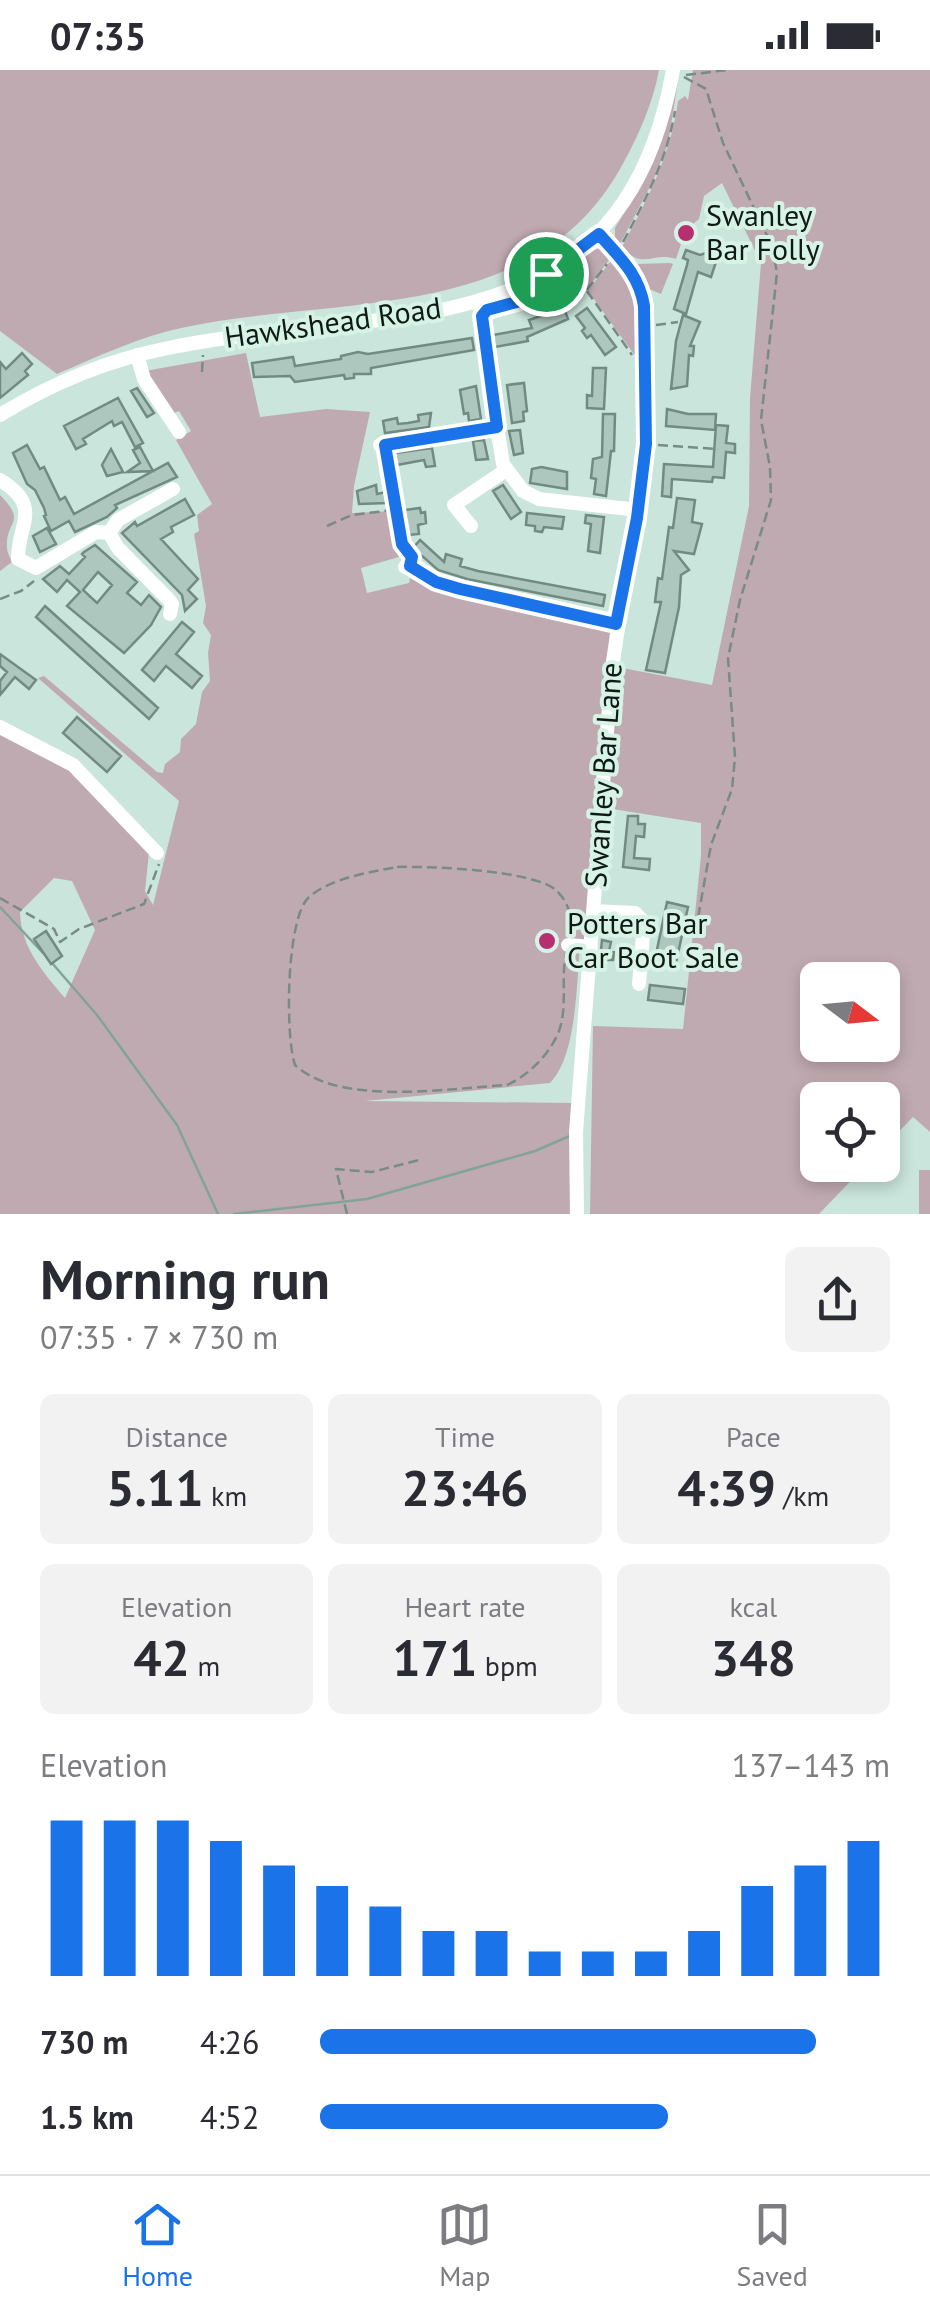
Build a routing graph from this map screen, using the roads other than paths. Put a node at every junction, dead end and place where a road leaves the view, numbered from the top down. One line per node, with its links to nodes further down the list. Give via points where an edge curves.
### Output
1 (676, 73): 2 (street, Hawkshead Road, via 648,161)
2 (599, 234): 3 (street, Hawkshead Road); 14 (street, Swanley Bar Lane, via 641,286 646,444)
3 (546, 274): 5 (street); 6 (street, Hawkshead Road, via 434,311)
4 (570, 288): 5 (street)
5 (554, 292): 8 (street, via 482,316)
6 (137, 355): 7 (street, Hawkshead Road, via 77,375); 9 (street)
7 (0, 416)
8 (497, 427): 10 (street); 11 (street)
9 (179, 432)
10 (382, 445)
11 (506, 470): 14 (street, via 522,491 539,499); 15 (street, via 454,505)
12 (0, 480): 16 (street, via 16,492 26,515 18,559 35,575 96,532)
13 (173, 489): 16 (street, via 118,520)
14 (638, 510): 19 (street, Swanley Bar Lane)
15 (471, 526)
16 (109, 534): 18 (street, via 170,600)
17 (408, 566): 19 (street, via 460,589)
18 (170, 614)
19 (616, 624): 22 (street, Swanley Bar Lane)
20 (0, 727): 21 (street, via 73,766)
21 (157, 852)
22 (594, 910): 24 (street, Swanley Bar Lane); 25 (street, via 634,913 644,922)
23 (568, 945): 24 (street)
24 (591, 947): 26 (street, Swanley Bar Lane, via 576,1132)
25 (639, 984)
26 (577, 1214)

